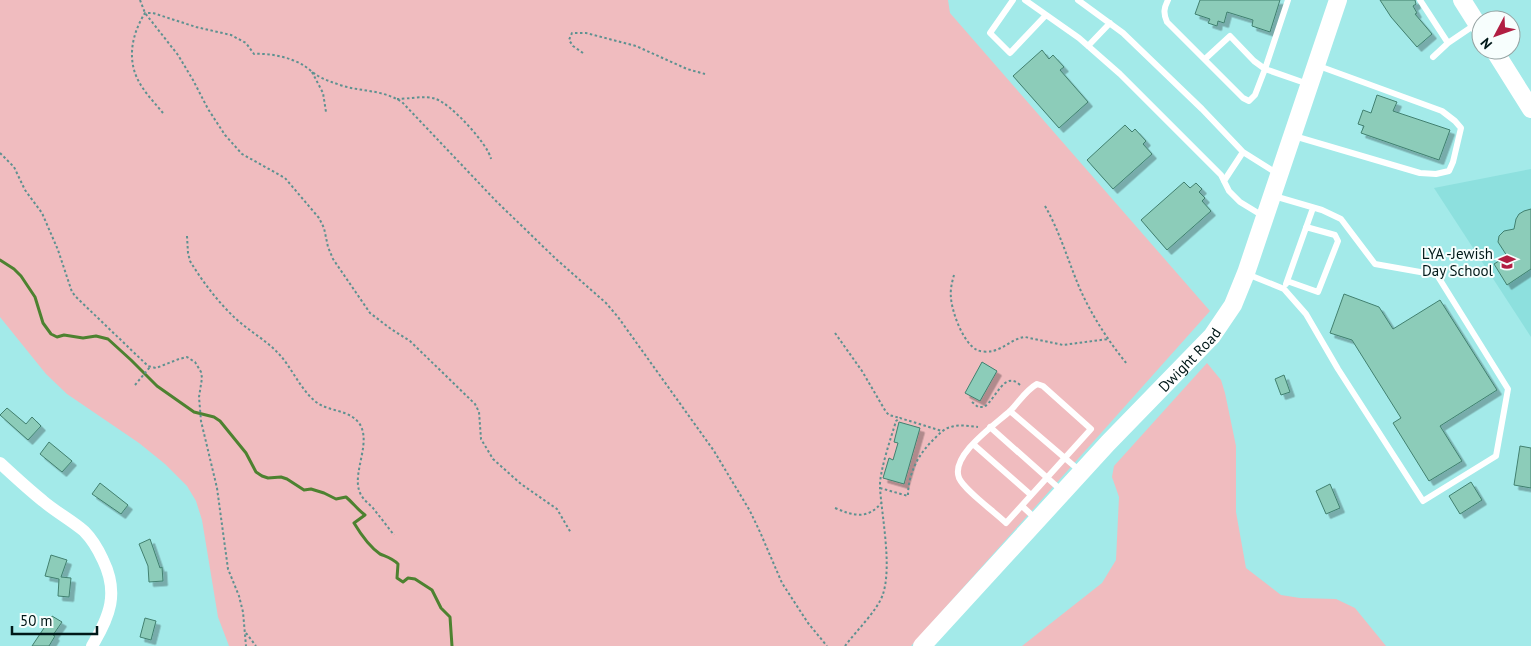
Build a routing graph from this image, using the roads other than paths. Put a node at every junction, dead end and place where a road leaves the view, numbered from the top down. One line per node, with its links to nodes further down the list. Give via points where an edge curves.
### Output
1 (1014, 0): 10 (lane, via 990,33 1010,53)
2 (1025, 0): 10 (lane)
3 (1078, 0): 11 (lane)
4 (1168, 0): 16 (lane, via 1164,7 1167,22)
5 (1288, 0): 19 (lane)
6 (1338, 0): 18 (main road, Dwight Road)
7 (1420, 0): 13 (lane)
8 (1462, 0): 9 (main road)
9 (1471, 14)
10 (1046, 15): 14 (lane)
11 (1110, 23): 14 (lane); 23 (lane)
12 (1471, 30): 13 (lane)
13 (1448, 43): 15 (lane)
14 (1088, 46): 25 (lane, via 1140,94)
15 (1433, 57)
16 (1205, 60): 19 (lane, via 1230,36); 19 (lane, via 1249,101 1255,95)
17 (1500, 60): 21 (main road)
18 (1316, 64): 20 (main road, Dwight Road); 22 (lane, via 1442,111 1461,128 1453,162 1449,171 1420,173)
19 (1265, 69): 20 (lane)
20 (1310, 85): 22 (main road, Dwight Road)
21 (1531, 109)
22 (1293, 135): 24 (main road, Dwight Road)
23 (1243, 152): 24 (lane); 25 (lane)
24 (1279, 175): 26 (main road, Dwight Road)
25 (1224, 181): 28 (lane, via 1240,202)
26 (1272, 196): 27 (lane); 28 (main road, Dwight Road)
27 (1313, 208): 29 (lane); 32 (lane, via 1342,220 1374,264 1437,275 1508,389 1496,456 1424,501 1306,314)
28 (1265, 218): 30 (main road, Dwight Road)
29 (1306, 227): 31 (lane); 31 (lane, via 1335,235 1338,240 1318,292)
30 (1246, 273): 32 (lane); 38 (main road, Dwight Road, via 1233,304 1212,336)
31 (1287, 281): 32 (lane)
32 (1284, 289)
33 (1010, 411): 34 (lane); 36 (lane); 36 (lane, via 1031,387 1043,386 1091,429)
34 (990, 427): 35 (lane); 39 (lane)
35 (973, 444): 41 (lane); 42 (lane, via 958,469 959,478 966,487 1006,523)
36 (1064, 458): 38 (lane); 39 (lane)
37 (0, 463): 44 (street, via 83,531 98,550 109,572 112,596 104,625)
38 (1081, 472): 40 (main road, Dwight Road)
39 (1048, 477): 40 (lane); 41 (lane)
40 (1063, 491): 43 (main road, Dwight Road)
41 (1031, 495): 42 (lane)
42 (1022, 506): 43 (lane)
43 (1037, 520): 45 (main road, Dwight Road)
44 (92, 646)
45 (922, 646)

